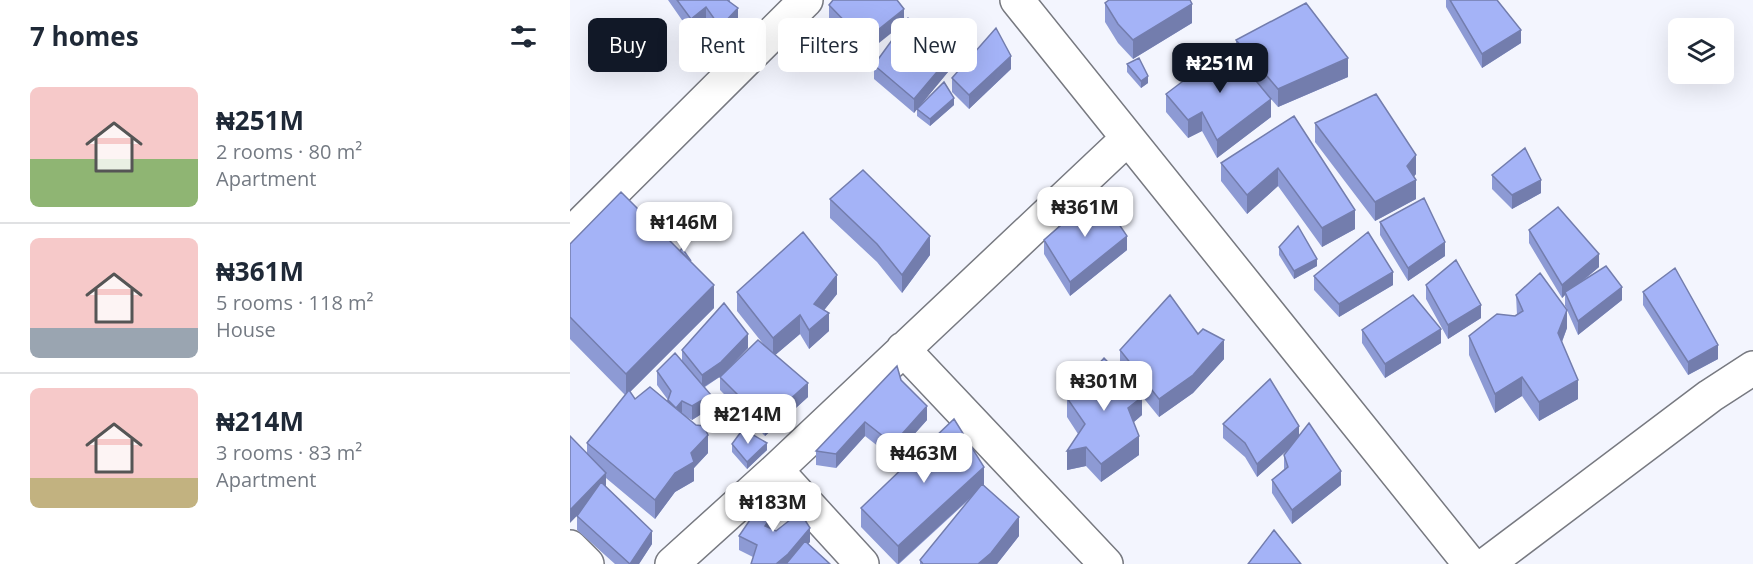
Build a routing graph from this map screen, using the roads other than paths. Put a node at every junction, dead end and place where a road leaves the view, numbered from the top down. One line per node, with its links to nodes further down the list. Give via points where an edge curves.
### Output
1 (806, 0): 4 (street)
2 (1017, 0): 3 (street)
3 (1128, 138): 5 (street); 13 (street)
4 (570, 235)
5 (903, 349): 7 (street); 12 (street)
6 (1753, 368): 14 (street)
7 (776, 470): 10 (street); 11 (street)
8 (570, 547): 9 (street)
9 (587, 564)
10 (672, 564)
11 (862, 564)
12 (1106, 564)
13 (1470, 564)
14 (1487, 564)

